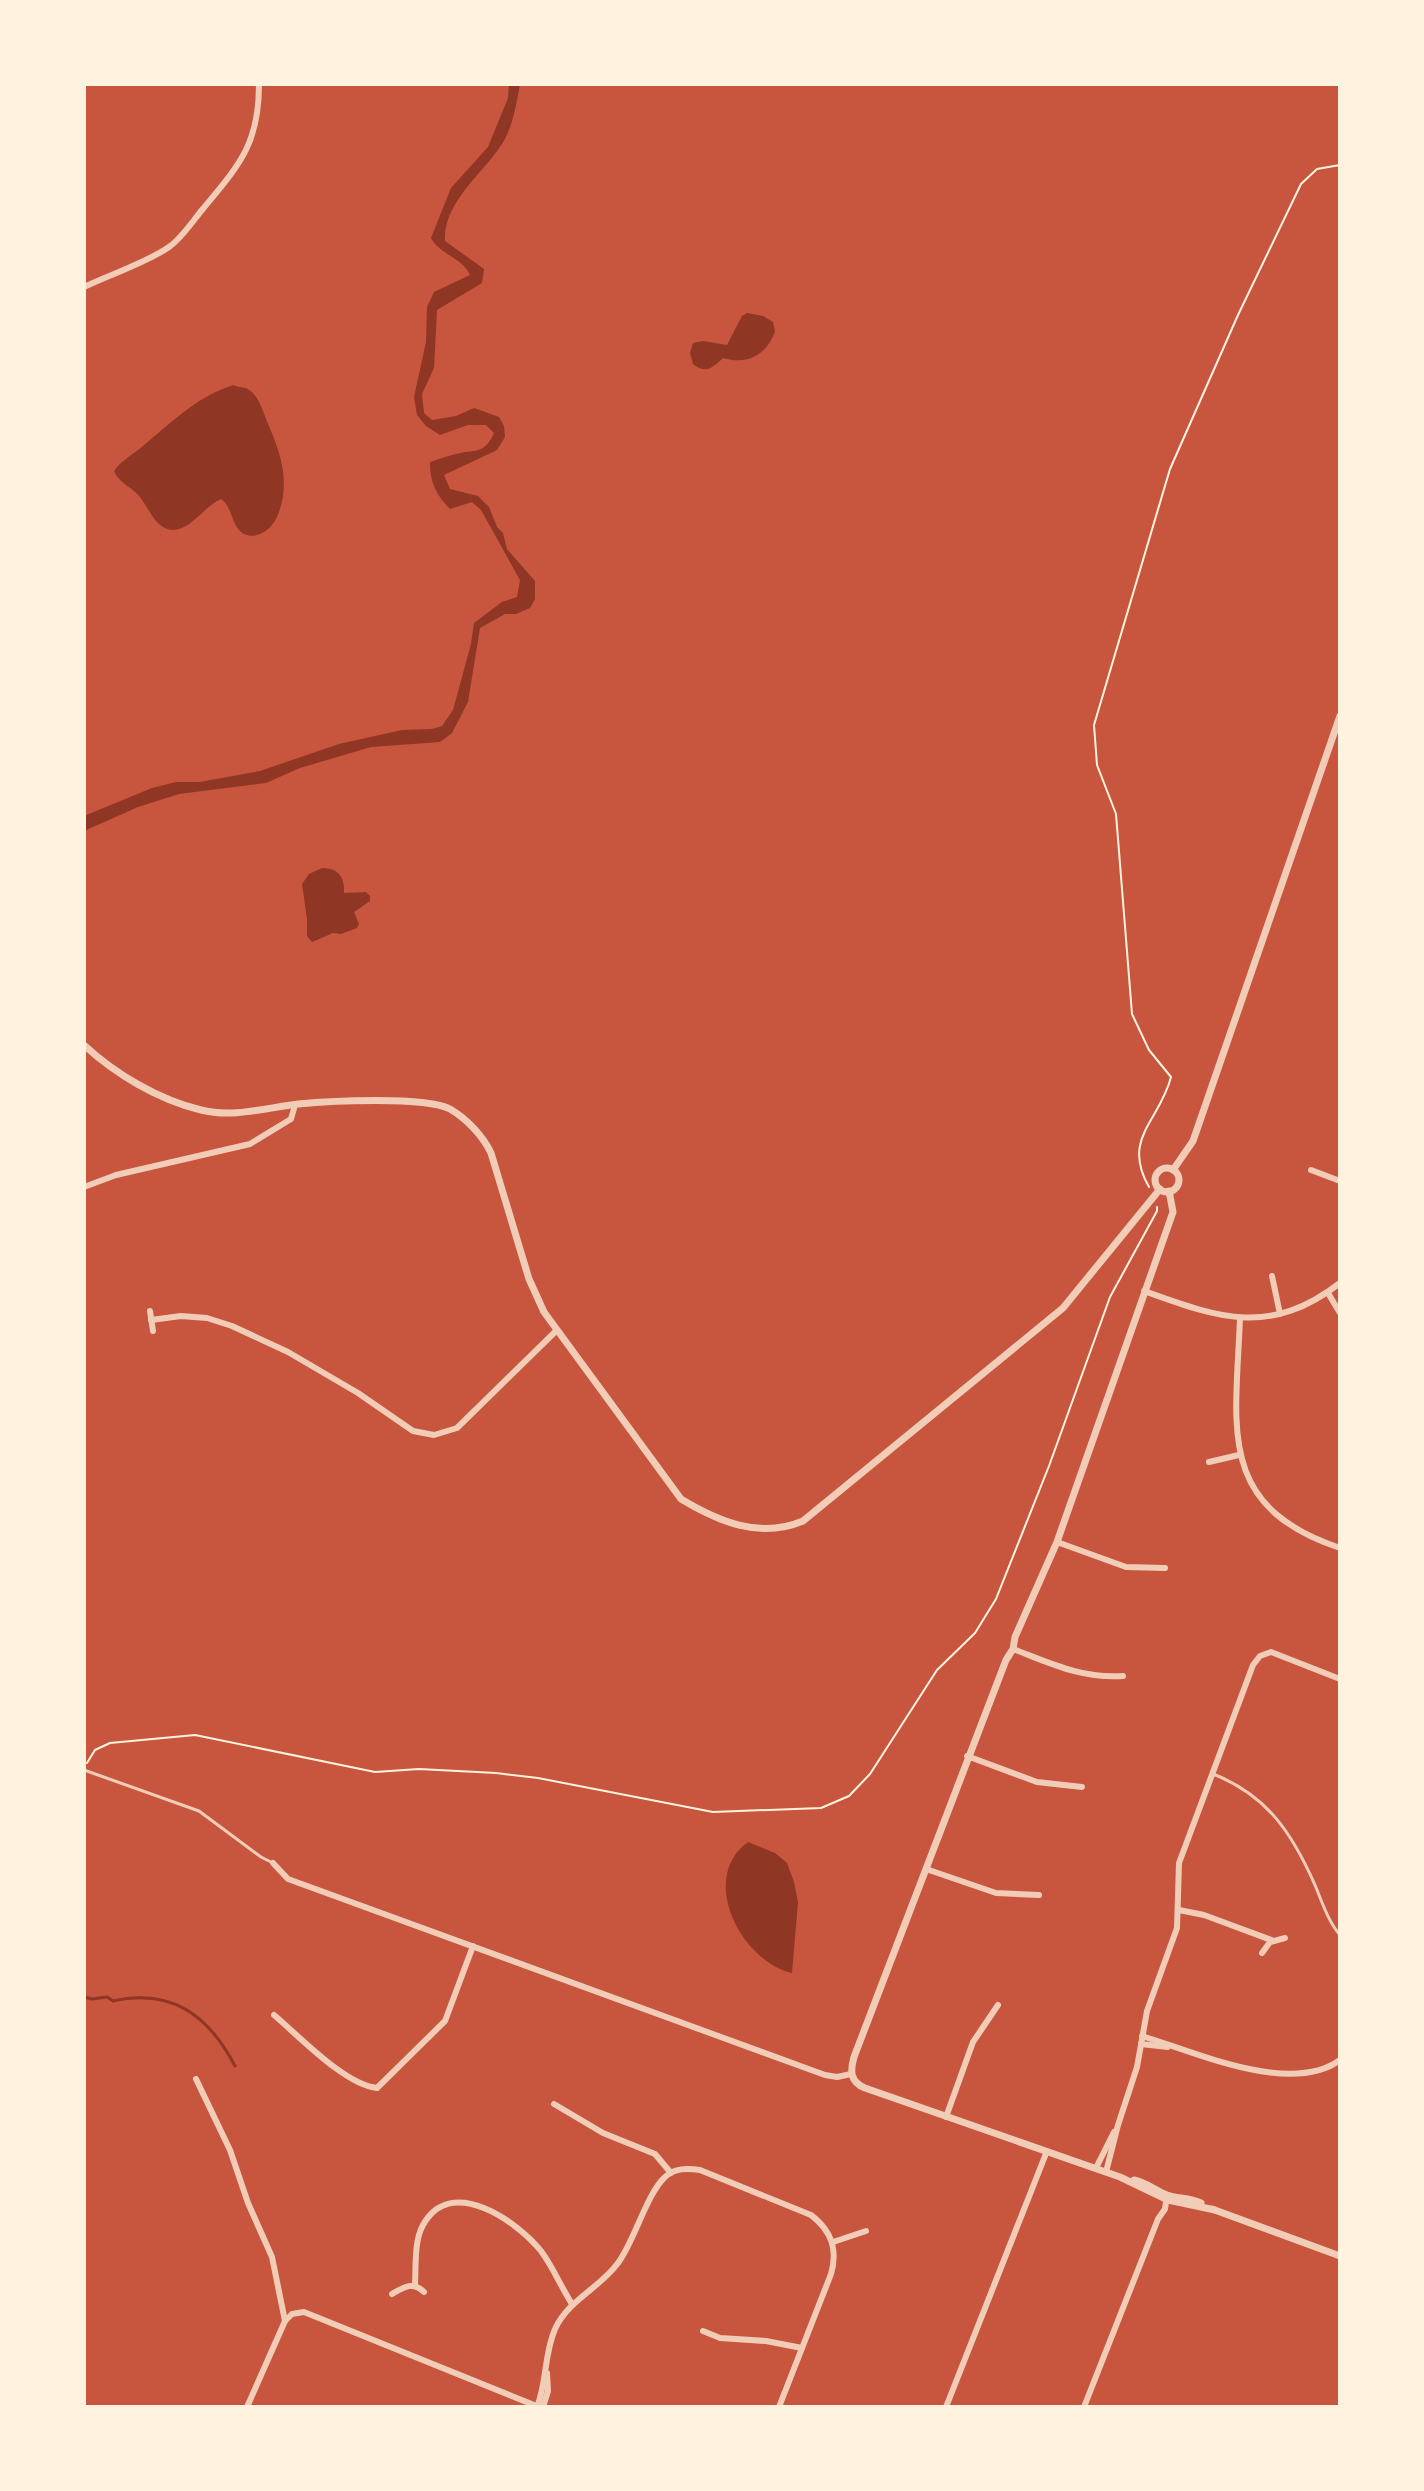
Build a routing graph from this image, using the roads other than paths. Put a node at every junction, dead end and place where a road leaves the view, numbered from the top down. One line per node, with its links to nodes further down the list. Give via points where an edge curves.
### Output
1 (259, 84): 2 (street, via 259,110 241,163 182,235 168,248)
2 (84, 287)
3 (1340, 716): 6 (street, via 1193,1141)
4 (84, 1045): 5 (street, via 131,1080 202,1111 242,1114)
5 (295, 1105): 9 (street, via 291,1119 250,1144); 22 (street, via 425,1102 449,1109 484,1138 529,1279)
6 (1173, 1170): 10 (street, via 1178,1184); 11 (street, via 1158,1171)
7 (1311, 1170): 8 (street)
8 (1340, 1181)
9 (84, 1187)
10 (1169, 1191): 11 (street); 14 (street, via 1173,1212)
11 (1157, 1193): 22 (street, via 1063,1308 803,1521 783,1530 758,1530 708,1515 681,1499)
12 (1272, 1276): 18 (street)
13 (1340, 1283): 15 (street)
14 (1144, 1291): 19 (street); 25 (street)
15 (1328, 1293): 17 (street); 18 (street)
16 (150, 1311): 20 (street)
17 (1340, 1313)
18 (1280, 1314): 19 (street)
19 (1240, 1318): 23 (street)
20 (151, 1320): 21 (street); 22 (street, via 194,1317 232,1326 288,1352 413,1431 434,1435 457,1428)
21 (153, 1331)
22 (556, 1331)
23 (1239, 1455): 24 (street); 26 (street, via 1251,1484 1275,1514 1308,1536)
24 (1209, 1462)
25 (1057, 1542): 27 (street, via 1126,1567); 28 (street)
26 (1340, 1548)
27 (1165, 1568)
28 (1013, 1649): 29 (street, via 1073,1673); 31 (street)
29 (1123, 1676)
30 (1340, 1679): 33 (street, via 1283,1655 1260,1656)
31 (967, 1756): 34 (street, via 1037,1782); 36 (street)
32 (84, 1769): 35 (lane, via 199,1811)
33 (1212, 1774): 38 (street, via 1179,1863); 39 (lane, via 1246,1789 1272,1813 1303,1859)
34 (1082, 1787)
35 (273, 1863): 42 (street, via 288,1879)
36 (926, 1869): 37 (street, via 996,1893); 49 (street)
37 (1039, 1895)
38 (1179, 1910): 41 (street); 46 (street)
39 (1340, 1935)
40 (1285, 1938): 41 (street)
41 (1274, 1941): 43 (street)
42 (473, 1946): 45 (street, via 445,2021 377,2088 342,2071); 49 (street, via 825,2075)
43 (1262, 1953)
44 (998, 2005): 52 (street, via 973,2042)
45 (274, 2015)
46 (1141, 2040): 47 (street, via 1282,2075 1309,2074); 53 (street)
47 (1338, 2062): 48 (street)
48 (1340, 2072)
49 (851, 2074): 52 (street, via 859,2086)
50 (196, 2079): 66 (street, via 272,2257)
51 (554, 2104): 57 (street, via 597,2130 655,2154)
52 (946, 2117): 54 (street)
53 (1118, 2125): 55 (street); 56 (street)
54 (1047, 2151): 55 (street); 72 (street)
55 (1096, 2168): 56 (street)
56 (1106, 2172): 58 (street, via 1154,2186)
57 (671, 2173): 60 (street, via 700,2170 794,2207 818,2221); 65 (street, via 659,2185 618,2263)
58 (1166, 2198): 61 (street, via 1184,2196); 73 (street)
59 (866, 2231): 60 (street)
60 (833, 2242): 68 (street, via 831,2274)
61 (1340, 2256)
62 (415, 2285): 63 (street); 64 (street); 65 (street, via 422,2226 435,2211 465,2203 504,2218 529,2237)
63 (424, 2292)
64 (392, 2294)
65 (572, 2304): 70 (street, via 553,2333 546,2365 548,2391)
66 (285, 2321): 69 (street); 70 (street, via 304,2312)
67 (703, 2331): 68 (street, via 720,2338)
68 (802, 2348): 71 (street)
69 (247, 2407)
70 (539, 2407)
71 (779, 2407)
72 (946, 2407)
73 (1084, 2407)

